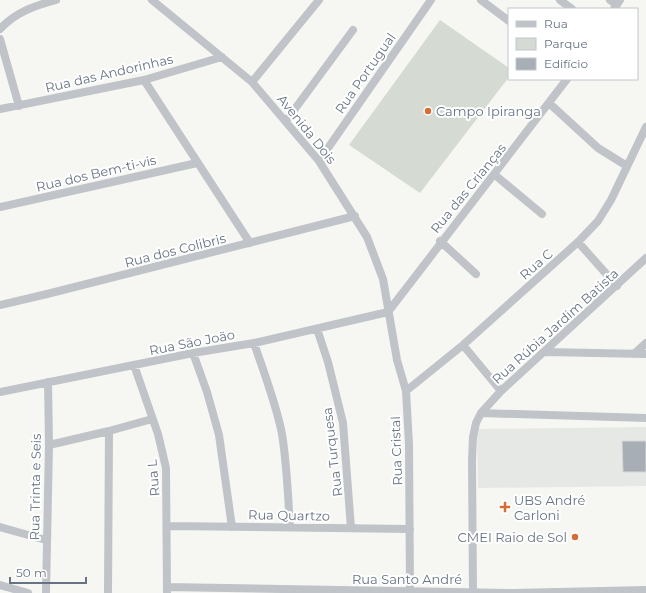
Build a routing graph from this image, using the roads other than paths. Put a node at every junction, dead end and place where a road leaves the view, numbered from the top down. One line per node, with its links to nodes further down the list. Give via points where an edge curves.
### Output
1 (56, 0): 9 (street, via 23,10)
2 (152, 0): 12 (street, Avenida Dois)
3 (319, 0): 15 (street)
4 (431, 0): 21 (street, Rua Portugual)
5 (481, 0): 8 (street)
6 (560, 0): 7 (street)
7 (571, 8)
8 (508, 20)
9 (0, 28)
10 (353, 30): 19 (street)
11 (0, 39): 17 (street)
12 (222, 57): 13 (street, Rua das Andorinhas); 15 (street, Avenida Dois)
13 (144, 80): 17 (street, Rua das Andorinhas); 22 (street)
14 (565, 80): 16 (street, Rua das Crianças)
15 (252, 82): 19 (street, Avenida Dois)
16 (549, 103): 23 (street, via 598,148); 24 (street, Rua das Crianças)
17 (19, 106): 18 (street, Rua das Andorinhas)
18 (0, 110)
19 (286, 121): 21 (street, Avenida Dois)
20 (646, 127): 23 (street, Rua C)
21 (319, 160): 27 (street, Avenida Dois)
22 (197, 163): 25 (street, Rua dos Bem-ti-vis); 30 (street)
23 (627, 166): 29 (street, Rua C, via 598,221)
24 (495, 174): 26 (street); 28 (street, Rua das Crianças)
25 (0, 207)
26 (542, 214)
27 (355, 216): 30 (street, Rua dos Colibris); 35 (street, Avenida Dois, via 367,237 383,279)
28 (440, 241): 32 (street); 35 (street, Rua das Crianças)
29 (578, 242): 33 (street); 39 (street, Rua C)
30 (250, 243): 34 (street, Rua dos Colibris)
31 (646, 258): 33 (street, Rua Rúbia Jardim Batista)
32 (476, 274)
33 (617, 286): 40 (street, Rua Rúbia Jardim Batista)
34 (0, 305)
35 (388, 312): 36 (street, Rua São João); 46 (street, Rua Cristal)
36 (317, 329): 37 (street, Rua São João); 58 (street, Rua Turquesa, via 343,423)
37 (254, 343): 41 (street, Rua São João); 57 (street, via 281,433 287,472)
38 (646, 343): 42 (street)
39 (463, 345): 46 (street, Rua C); 47 (street)
40 (545, 352): 42 (street); 47 (street, Rua Rúbia Jardim Batista)
41 (193, 353): 44 (street, Rua São João); 56 (street, via 219,434)
42 (634, 354): 43 (street)
43 (646, 354)
44 (134, 365): 45 (street, Rua São João); 51 (street, Rua L)
45 (48, 382): 48 (street, Rua São João); 53 (street, Rua Trinta e Seis)
46 (406, 391): 59 (street, Rua Cristal)
47 (501, 391): 49 (street, Rua Rúbia Jardim Batista)
48 (0, 392)
49 (481, 413): 50 (street); 67 (street, via 473,437)
50 (646, 418)
51 (152, 419): 52 (street); 54 (street, Rua L, via 164,454)
52 (109, 432): 53 (street); 70 (street)
53 (49, 445): 60 (street, Rua Trinta e Seis)
54 (168, 526): 56 (street, Rua Quartzo); 62 (street, Rua L)
55 (0, 527): 60 (street)
56 (232, 527): 57 (street, Rua Quartzo)
57 (290, 527): 58 (street, Rua Quartzo)
58 (352, 528): 59 (street, Rua Quartzo)
59 (410, 529): 65 (street, Rua Cristal)
60 (46, 540): 69 (street, Rua Trinta e Seis)
61 (0, 585): 68 (street)
62 (167, 590): 64 (street, Rua Santo André)
63 (646, 590): 71 (street, Rua Santo André)
64 (246, 591): 66 (street, Rua Santo André)
65 (410, 591): 66 (street, Rua Santo André); 67 (street, Rua Santo André)
66 (321, 592)
67 (473, 592): 71 (street, Rua Santo André)
68 (28, 593)
69 (46, 593)
70 (108, 593)
71 (514, 593)

